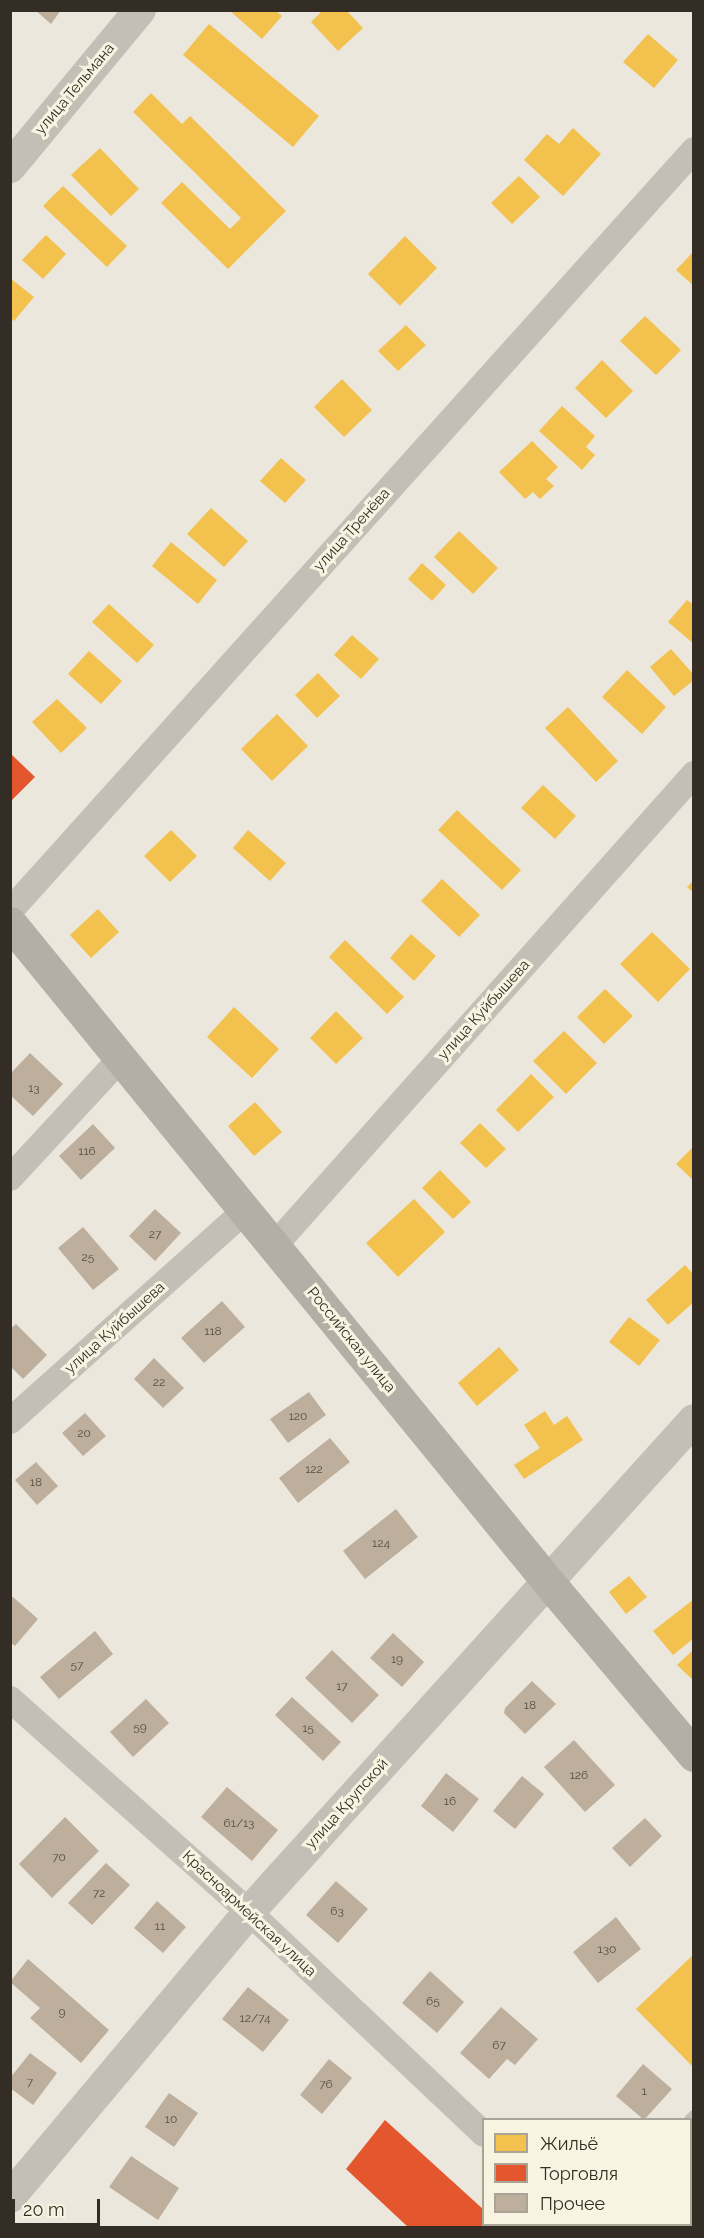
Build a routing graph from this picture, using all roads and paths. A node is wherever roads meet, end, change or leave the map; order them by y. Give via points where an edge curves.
1 (140, 10) edge
2 (693, 150) edge
3 (10, 167) edge
4 (693, 774) edge
5 (10, 911) edge
6 (10, 923) edge
7 (121, 1058) junction
8 (10, 1178) edge
9 (246, 1211) junction
10 (274, 1246) junction
11 (693, 1420) edge
12 (10, 1421) edge
13 (549, 1583) junction
14 (10, 1699) edge
15 (693, 1755) edge
16 (249, 1912) junction
17 (482, 2133) edge
18 (10, 2197) edge

1 - 3 street, улица Тельмана
2 - 5 street, улица Тренёва
4 - 10 street, улица Куйбышева
6 - 7 main road, Российская улица
7 - 8 street
7 - 9 main road, Российская улица
9 - 10 main road, Российская улица
9 - 12 street, улица Куйбышева
10 - 13 main road, Российская улица
11 - 13 street, улица Крупской
13 - 15 main road, Российская улица
13 - 16 street, улица Крупской
14 - 16 street, Красноармейская улица
16 - 17 street, Красноармейская улица
16 - 18 street, улица Крупской

